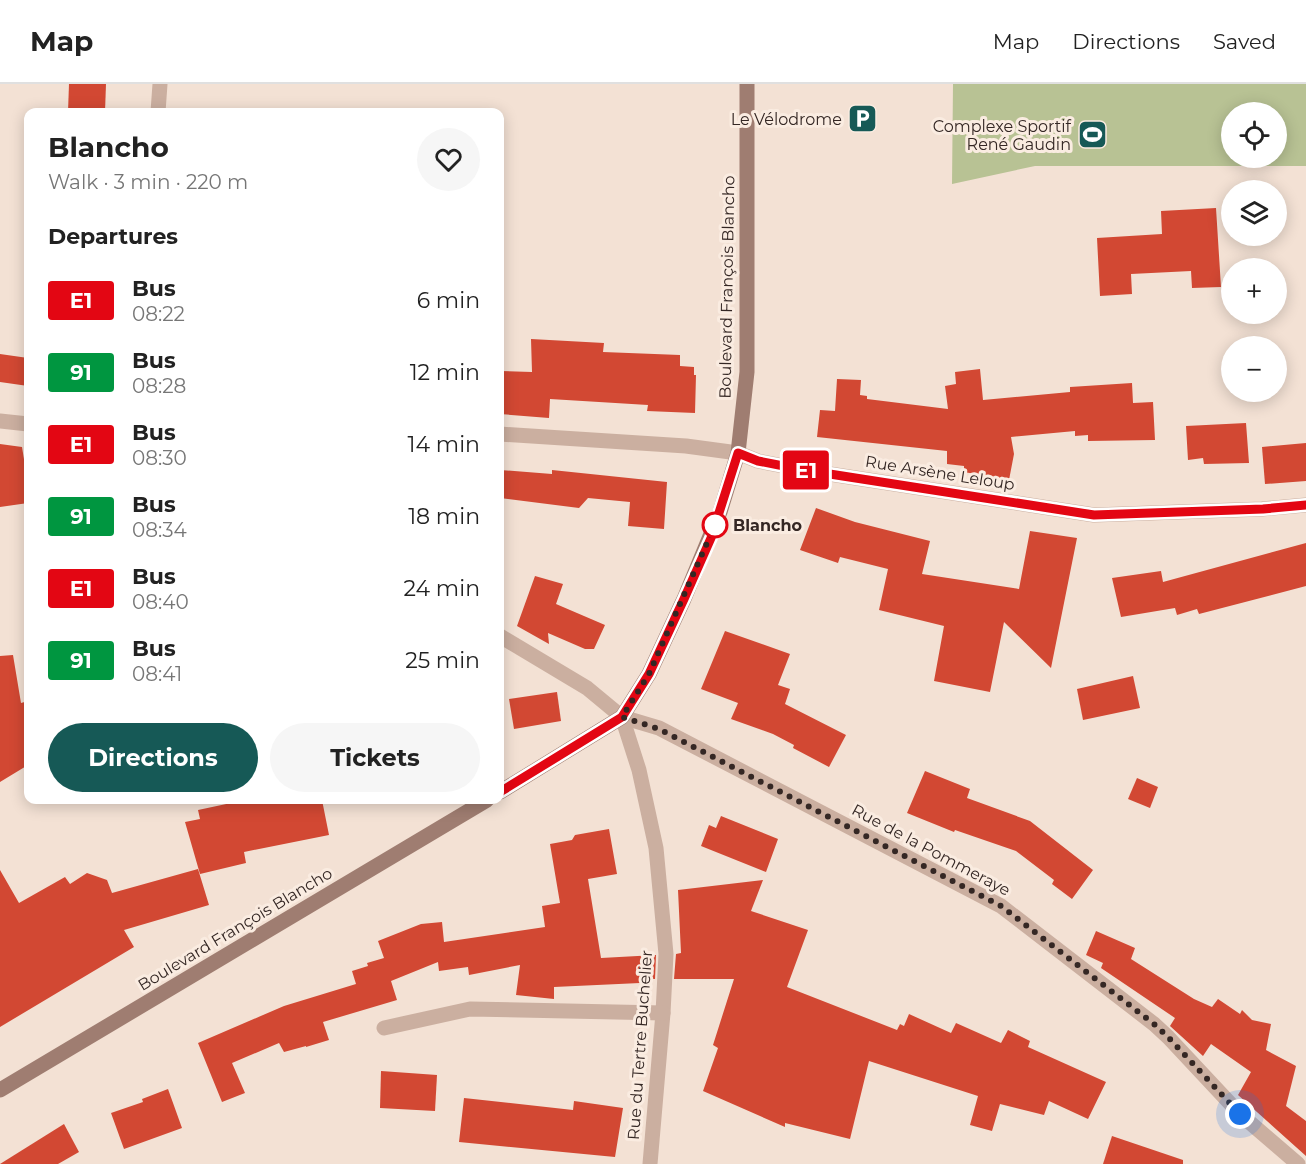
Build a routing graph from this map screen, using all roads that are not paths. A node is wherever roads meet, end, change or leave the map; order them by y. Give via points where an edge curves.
1 (160, 84) edge
2 (747, 84) edge
3 (158, 108) edge
4 (0, 421) edge
5 (24, 424) edge
6 (504, 434) edge
7 (738, 453) junction
8 (1306, 505) edge
9 (504, 638) edge
10 (622, 717) junction
11 (504, 790) edge
12 (481, 804) edge
13 (663, 1013) junction
14 (384, 1028) dead end
15 (0, 1090) edge
16 (650, 1164) edge
17 (1298, 1164) edge

1 - 3 street
2 - 7 street, Boulevard François Blancho via 747,372
4 - 5 street
6 - 7 street, Rue Arsène Leloup
7 - 8 street, Rue Arsène Leloup via 804,470 1094,515
7 - 10 street, Boulevard François Blancho via 717,521 684,599 649,674
9 - 10 street, Rue de la Pommeraye via 587,688
10 - 11 street, Boulevard François Blancho
10 - 13 street, Rue du Tertre Buchelier via 639,770 656,848 666,954
10 - 17 street, Rue de la Pommeraye via 659,729 1001,906 1154,1024 1240,1114
12 - 15 street, Boulevard François Blancho
13 - 14 street via 470,1009
13 - 16 street, Rue du Tertre Buchelier

